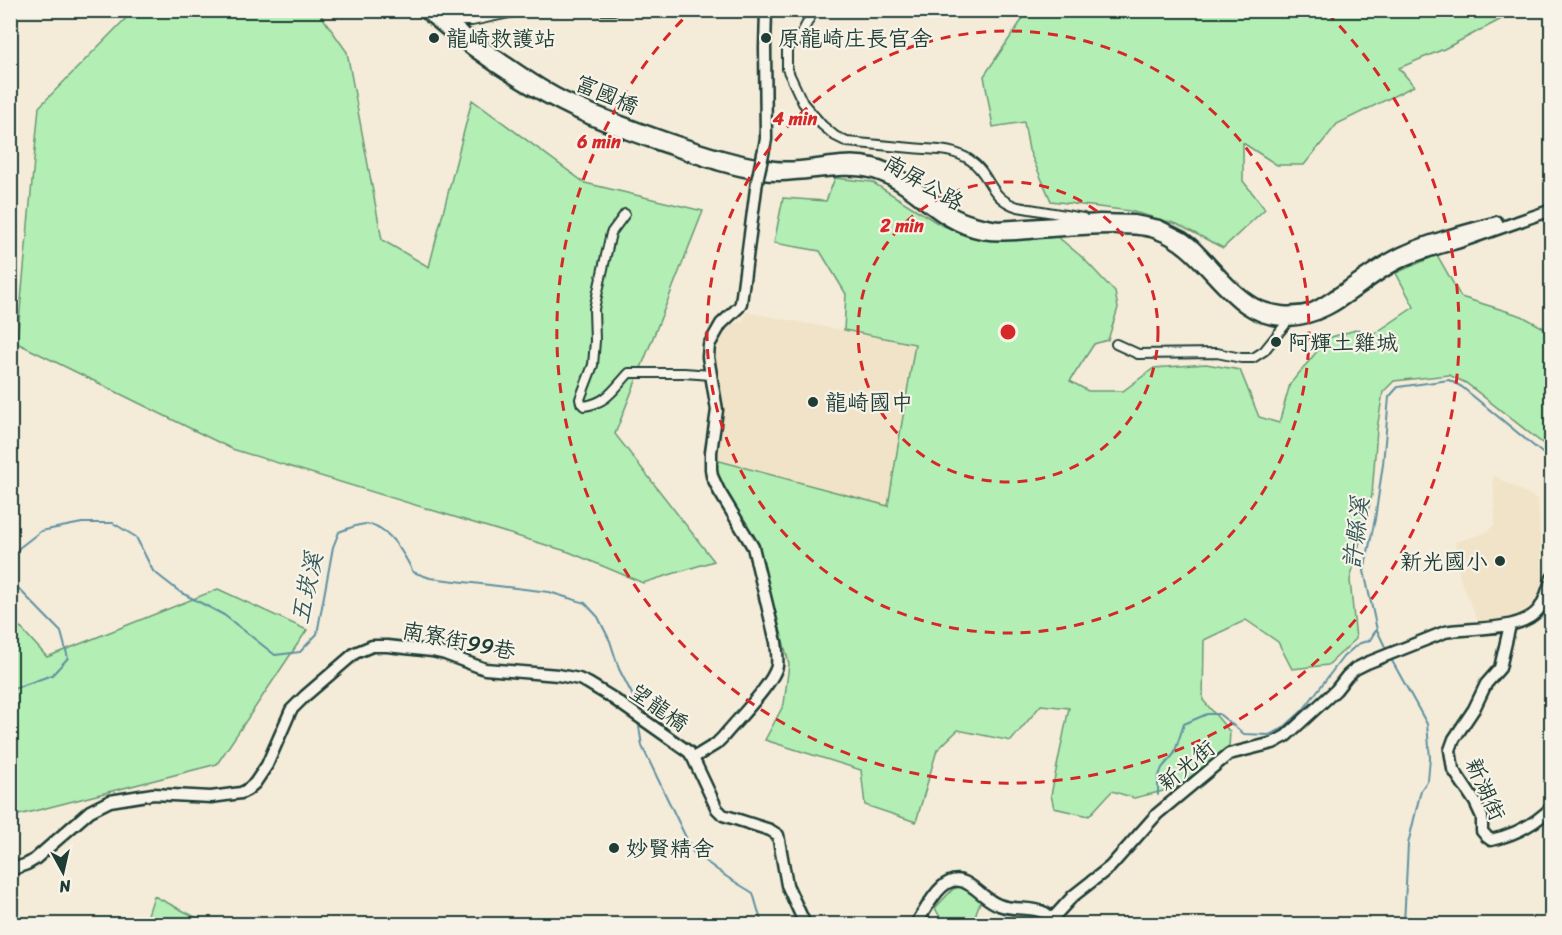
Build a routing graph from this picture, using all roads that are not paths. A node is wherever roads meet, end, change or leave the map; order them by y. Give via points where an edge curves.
1 (422, 10) edge
2 (434, 10) edge
3 (555, 10) edge
4 (588, 10) edge
5 (614, 10) edge
6 (766, 10) edge
7 (814, 10) edge
8 (443, 23) junction
9 (744, 166) junction
10 (1551, 205) edge
11 (1551, 210) edge
12 (625, 214) dead end
13 (1100, 220) junction
14 (1121, 228) junction
15 (1287, 316) junction
16 (1116, 344) dead end
17 (711, 375) junction
18 (1551, 578) edge
19 (1510, 625) junction
20 (611, 697) joint
21 (693, 758) junction
22 (1551, 807) edge
23 (10, 870) edge
24 (1049, 922) edge
25 (805, 924) edge
26 (916, 924) edge

1 - 8 street
2 - 8 street
3 - 8 street
4 - 5 street
6 - 17 street, bridge via 766,140 741,303 721,324 709,345
7 - 13 street via 797,42 787,47 787,69 802,104 835,136 847,142 950,151 974,162 999,197 1009,204
8 - 9 street, 富國橋 via 565,99
9 - 13 street, 南屏公路 via 805,167 855,162 876,165 897,174 951,213 998,227
9 - 14 street, 南屏公路 via 776,175 874,172 951,222 978,232
10 - 15 street via 1411,249 1376,267 1319,306
11 - 15 street via 1407,259 1381,272 1324,312 1299,319
12 - 17 street via 611,233 594,309 593,365 581,403 597,404 607,398 629,373
13 - 14 street
13 - 15 street, 南屏公路 via 1145,222 1170,230 1191,244 1247,299
14 - 15 street, 南屏公路 via 1159,233 1184,249 1245,308 1262,316
15 - 16 street via 1285,325 1264,351 1253,358 1217,353 1138,354
17 - 21 street via 717,411 712,476 753,547 778,655 770,681 716,744
18 - 19 street via 1539,609
19 - 22 street, 新湖街 via 1500,668 1486,684 1454,739 1451,758 1482,816 1482,831 1491,840 1533,823
19 - 24 street, 新光街 via 1445,632 1355,669 1286,736 1229,754 1157,814 1110,867 1073,896
20 - 21 street, 望龍橋
20 - 23 street, 南寮街99巷 via 569,677 485,669 432,651 372,646 355,653 291,710 267,765 247,790 211,797 153,794 110,801 90,811 34,860
21 - 25 street via 723,815 778,835 787,885
24 - 26 street via 1044,913 997,905 970,884 956,880 934,894

